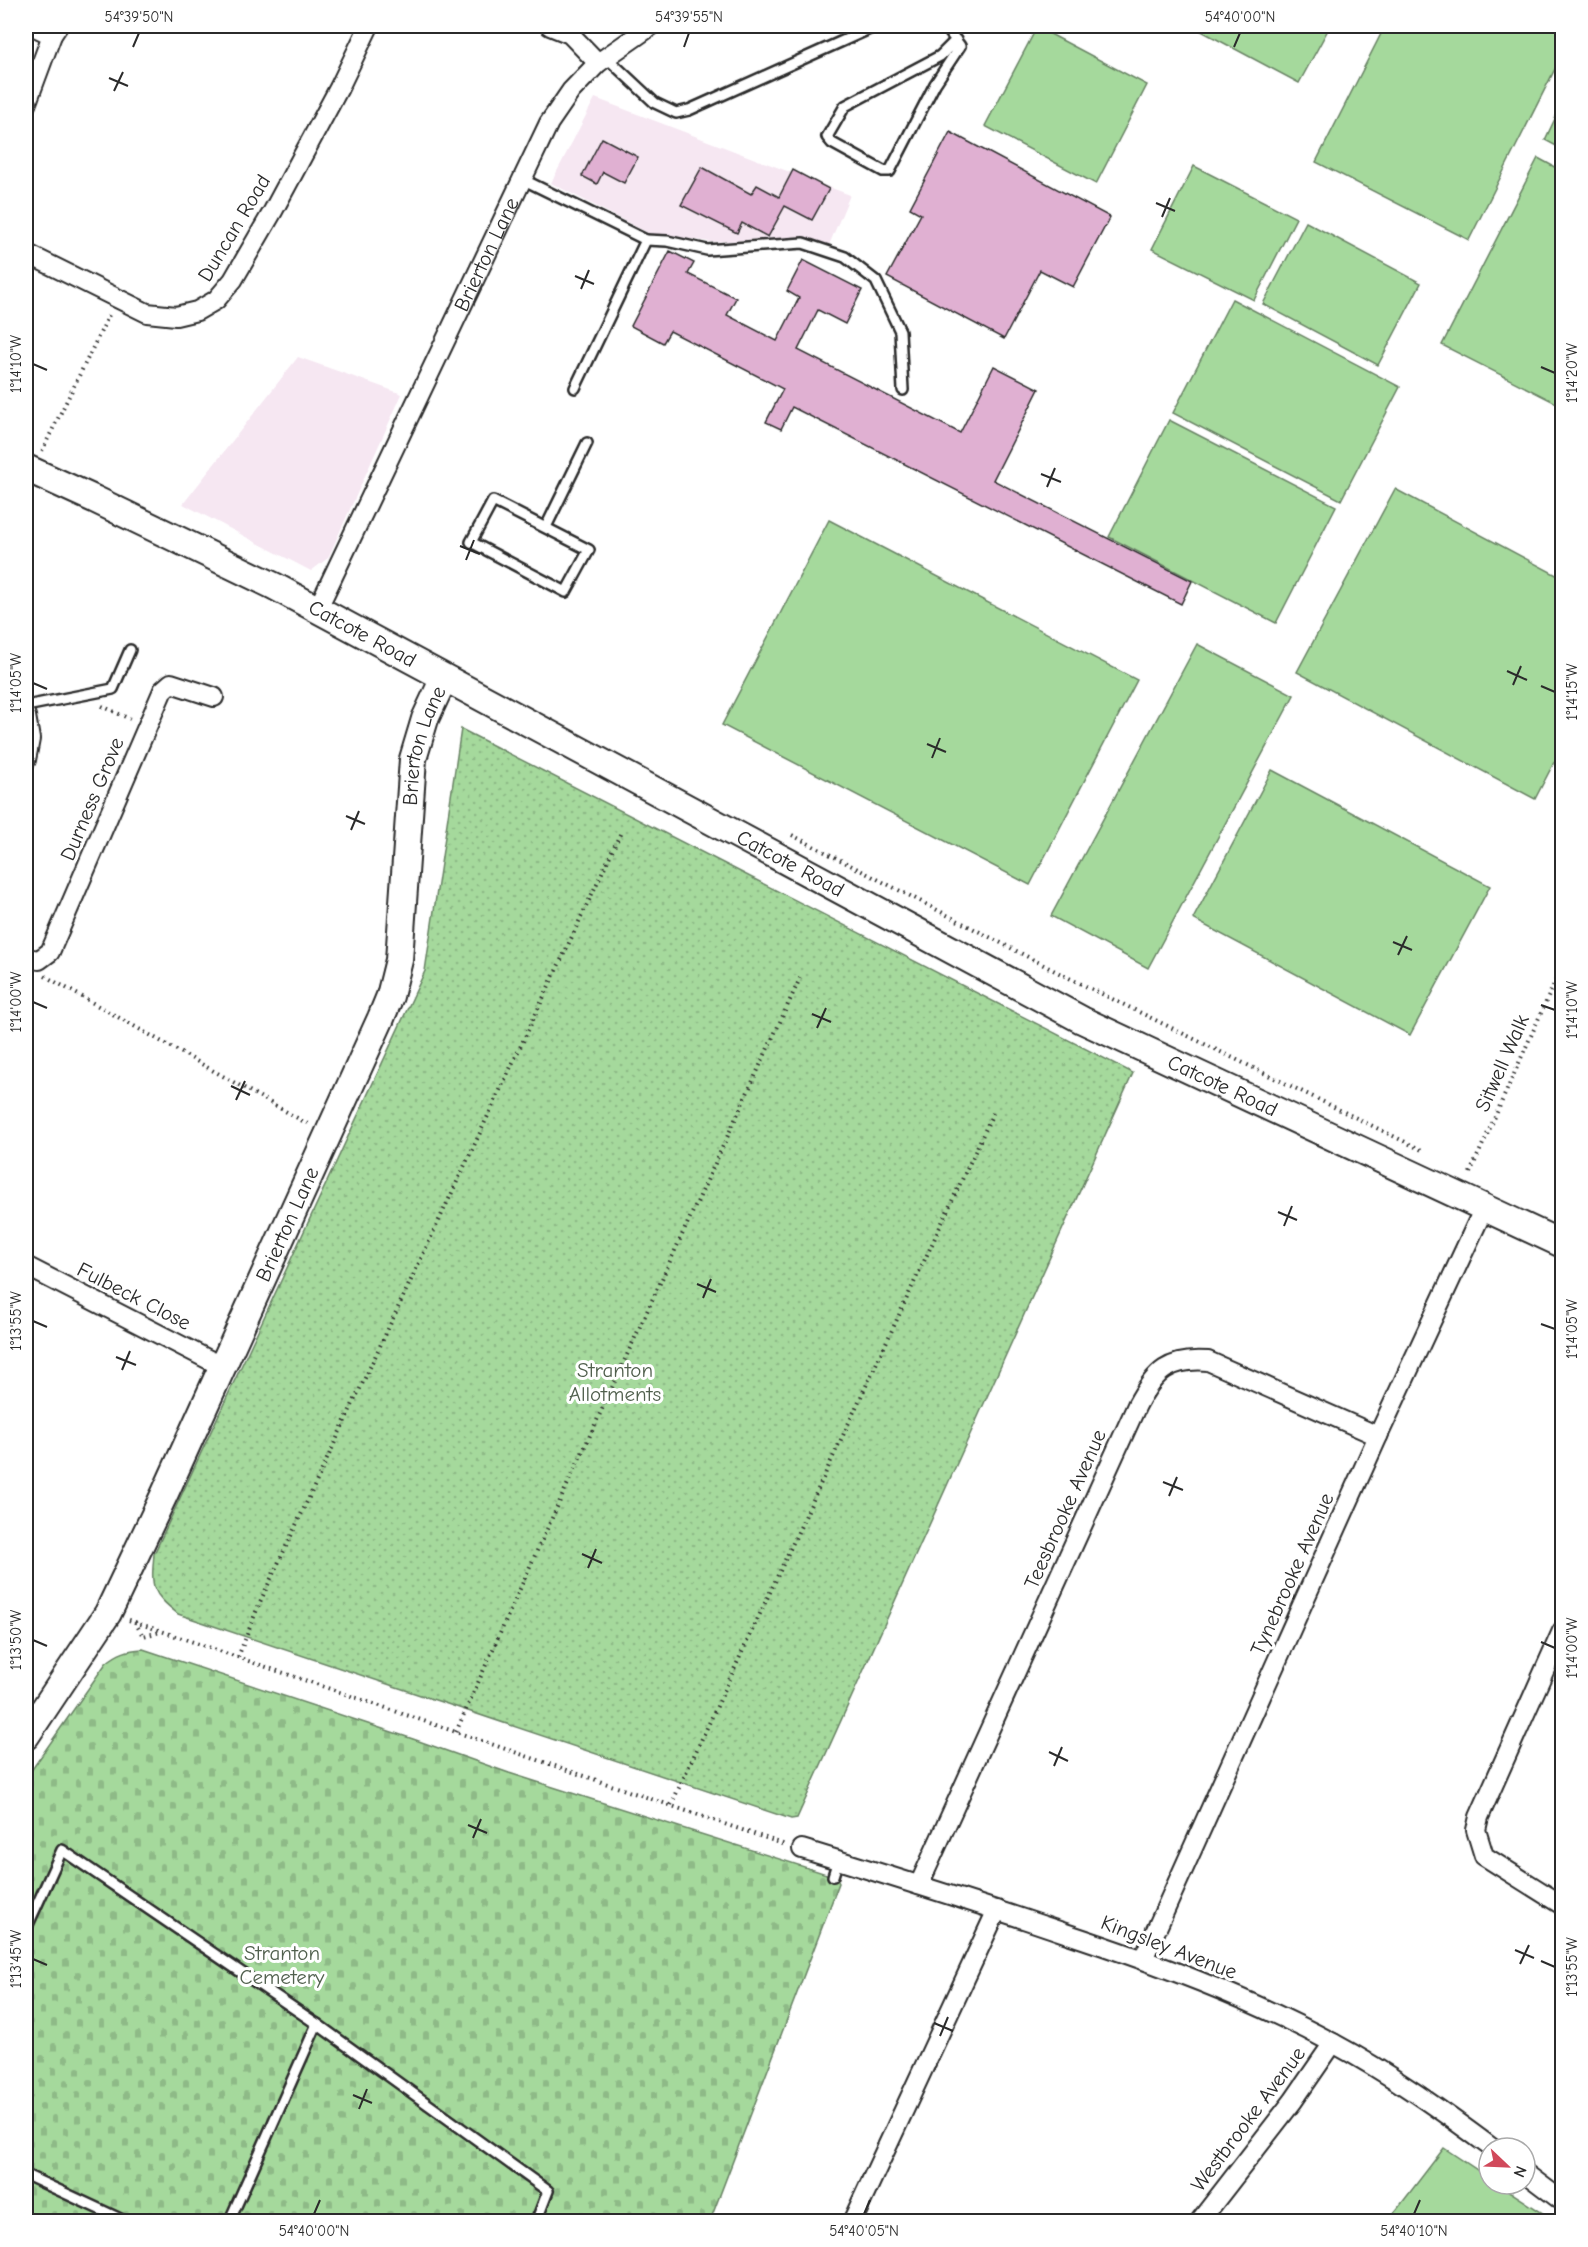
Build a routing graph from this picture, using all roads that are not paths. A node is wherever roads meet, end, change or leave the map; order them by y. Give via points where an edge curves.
1 (33, 26) edge
2 (369, 26) edge
3 (550, 26) edge
4 (651, 26) edge
5 (876, 26) edge
6 (945, 26) edge
7 (55, 30) edge
8 (956, 40) junction
9 (602, 60) junction
10 (26, 105) edge
11 (522, 178) junction
12 (646, 240) junction
13 (26, 254) edge
14 (575, 388) dead end
15 (903, 390) dead end
16 (587, 443) dead end
17 (29, 460) edge
18 (546, 526) junction
19 (317, 610) junction
20 (130, 650) dead end
21 (444, 678) junction
22 (214, 697) dead end
23 (26, 706) edge
24 (26, 716) edge
25 (26, 760) edge
26 (28, 959) edge
27 (1484, 1208) junction
28 (1563, 1244) edge
29 (26, 1266) edge
30 (221, 1366) junction
31 (1378, 1436) junction
32 (1563, 1631) edge
33 (28, 1726) edge
34 (795, 1848) road end
35 (919, 1885) junction
36 (1563, 1905) edge
37 (997, 1910) junction
38 (26, 1929) edge
39 (1143, 1959) junction
40 (317, 2024) junction
41 (1333, 2043) junction
42 (1477, 2137) edge
43 (26, 2175) edge
44 (1537, 2182) edge
45 (1563, 2201) edge
46 (127, 2222) edge
47 (229, 2222) edge
48 (536, 2222) edge
49 (852, 2222) edge
50 (1198, 2222) edge

1 - 7 street
2 - 13 street, Duncan Road via 273,211 233,280 216,300 197,311 176,316 147,312
3 - 9 street via 570,34
4 - 9 street, Brierton Lane
5 - 9 lane via 676,113 655,103
6 - 8 lane
7 - 10 street
8 - 8 lane via 960,46 935,84 890,171 883,171 832,143 827,136 845,106 940,56
9 - 11 street, Brierton Lane via 571,91 549,123
11 - 12 lane
11 - 19 street, Brierton Lane
12 - 14 lane
12 - 15 lane via 707,250 804,243 845,257 876,281 900,331
16 - 18 lane
17 - 19 street, Catcote Road
18 - 18 lane via 589,550 566,592 471,542 493,501
19 - 21 street, Catcote Road
20 - 23 lane via 113,689
21 - 27 street, Catcote Road via 1082,1020
21 - 30 street, Brierton Lane via 425,719 413,759 399,960 390,996
22 - 26 street, Durness Grove via 171,683 163,690 50,952 39,960
24 - 25 street via 30,739
27 - 28 street, Catcote Road
27 - 31 street, Tynebrooke Avenue
29 - 30 street, Fulbeck Close
30 - 33 street, Brierton Lane via 108,1612
31 - 35 street, Teesbrooke Avenue via 1208,1361 1189,1360 1169,1366 1155,1377 1137,1405
31 - 39 street, Tynebrooke Avenue
32 - 36 street via 1476,1830 1484,1856
34 - 35 street, Kingsley Avenue via 835,1868
35 - 37 street, Kingsley Avenue
37 - 39 street, Kingsley Avenue
37 - 49 street
38 - 40 lane via 62,1850
39 - 41 street, Kingsley Avenue via 1244,2000
40 - 47 lane
40 - 48 lane via 548,2192
41 - 42 street, Kingsley Avenue via 1416,2093
41 - 50 street, Westbrooke Avenue via 1293,2102
43 - 46 lane
44 - 45 street

